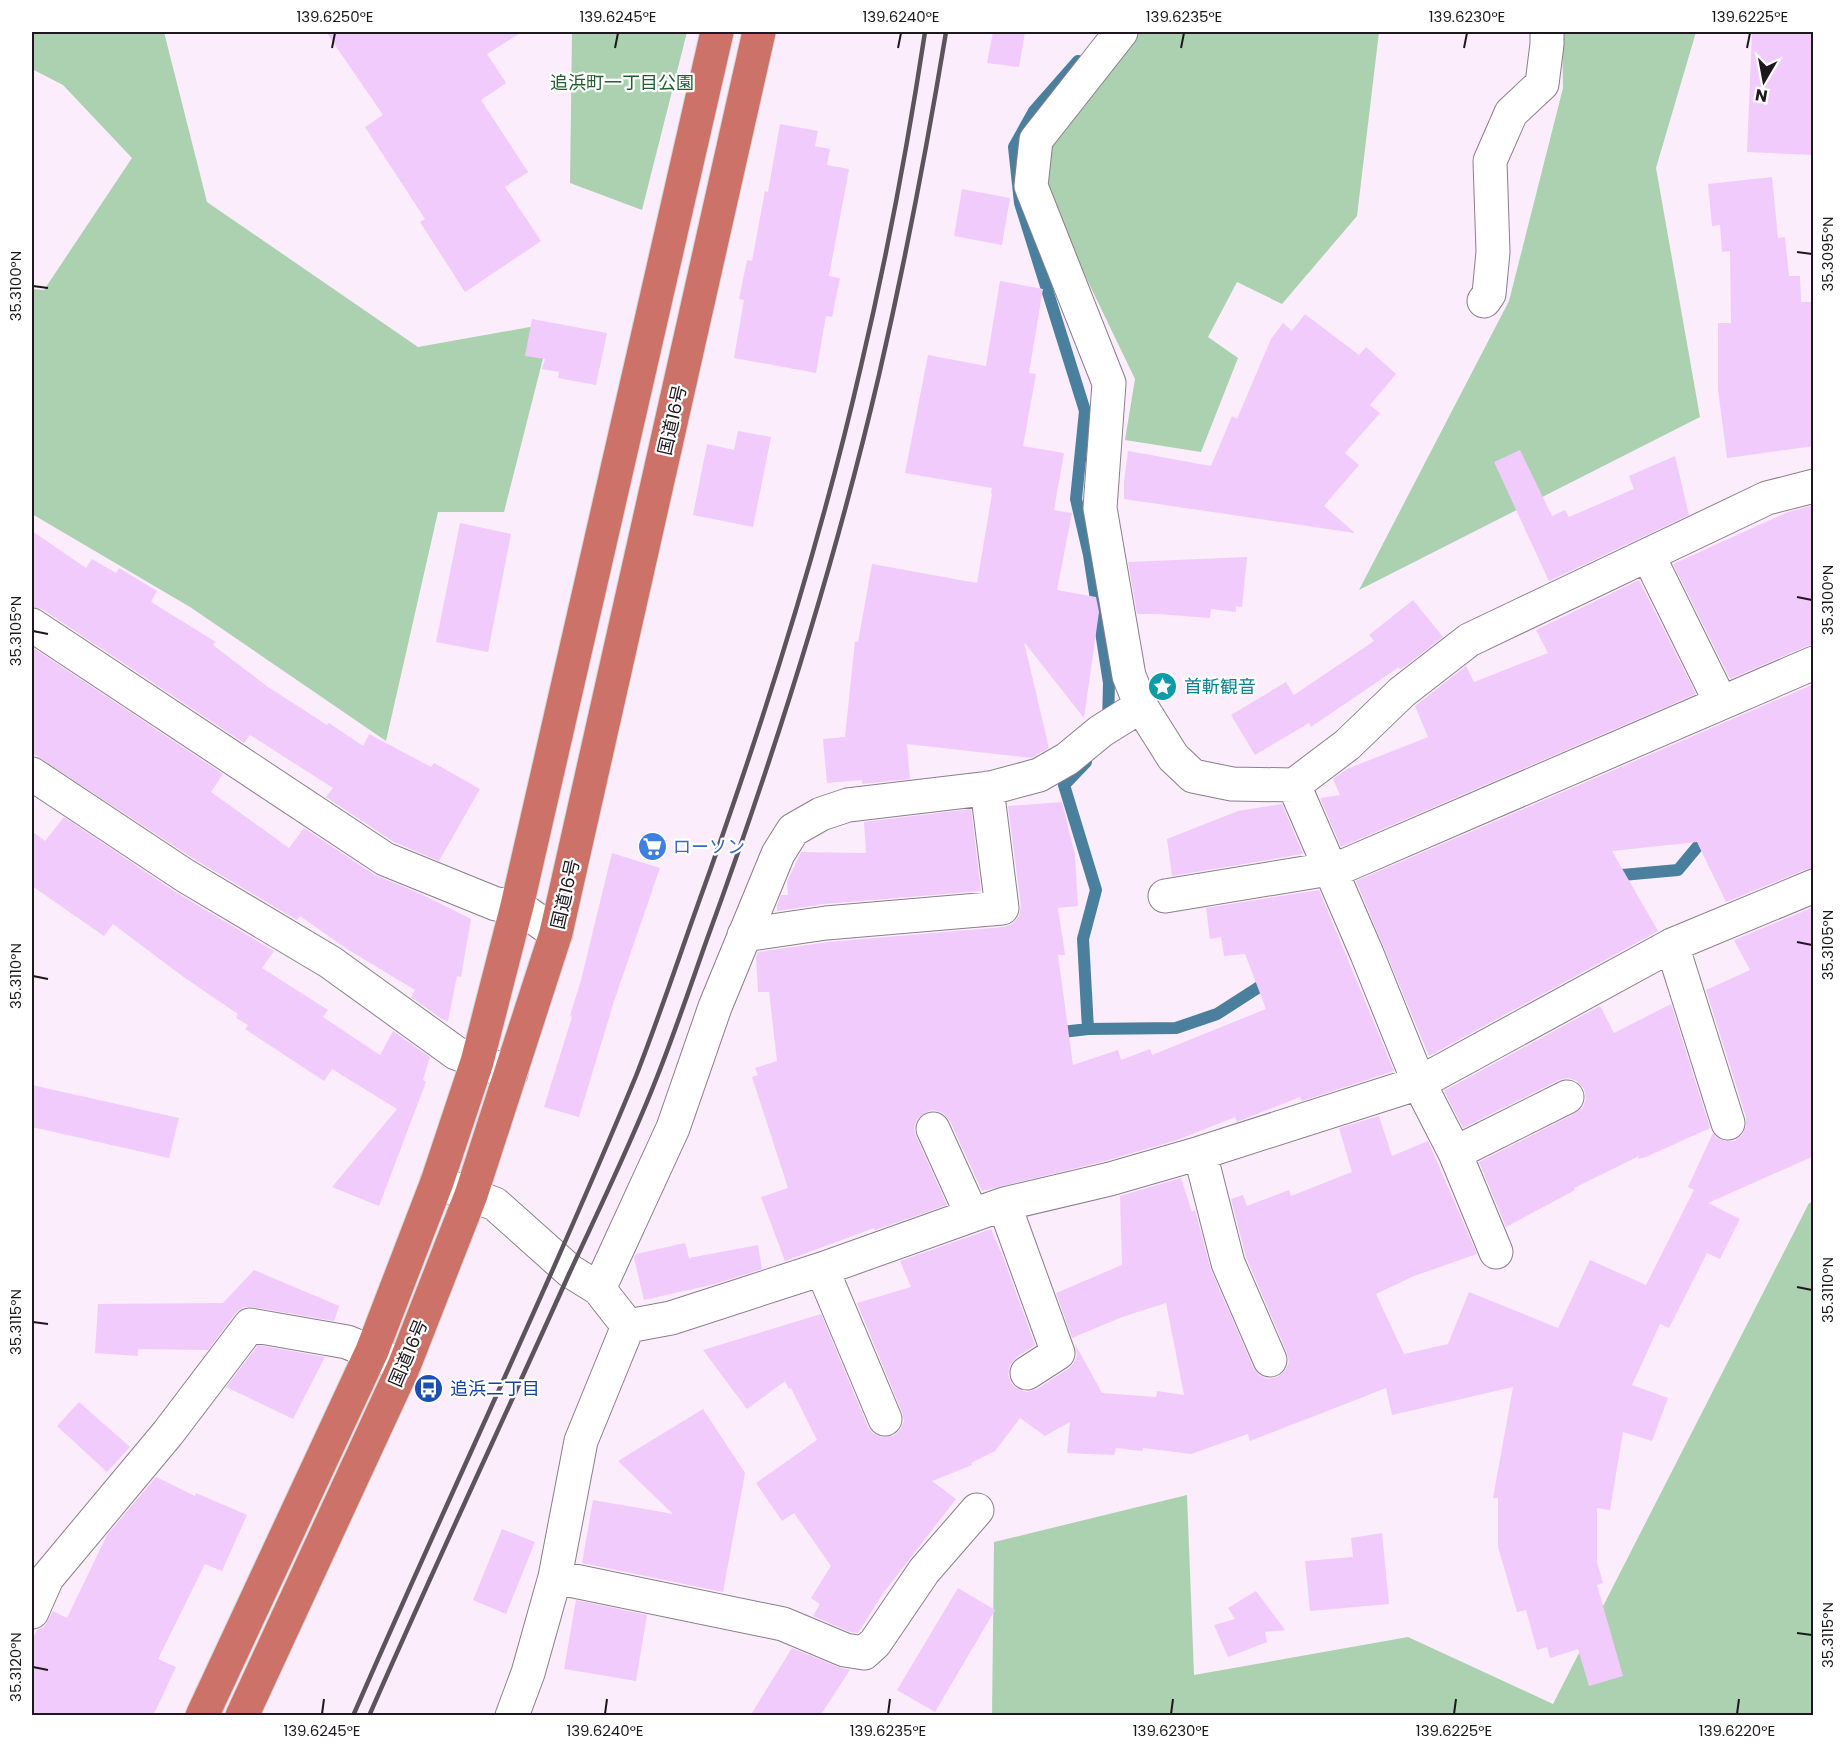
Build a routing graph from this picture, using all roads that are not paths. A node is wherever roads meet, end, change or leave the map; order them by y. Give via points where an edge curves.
1 (717, 32) edge
2 (759, 32) edge
3 (1121, 32) edge
4 (1547, 32) edge
5 (1484, 301) dead end
6 (1814, 486) edge
7 (1648, 555) junction
8 (32, 625) edge
9 (1814, 663) edge
10 (1720, 701) junction
11 (1141, 706) junction
12 (32, 774) edge
13 (1294, 785) junction
14 (987, 788) junction
15 (1329, 871) junction
16 (1814, 886) edge
17 (1165, 896) dead end
18 (517, 906) junction
19 (556, 933) junction
20 (744, 935) junction
21 (1672, 945) junction
22 (477, 1062) junction
23 (512, 1073) junction
24 (1419, 1083) junction
25 (1567, 1097) dead end
26 (1728, 1123) dead end
27 (933, 1129) dead end
28 (1200, 1153) junction
29 (1455, 1153) junction
30 (437, 1182) junction
31 (471, 1195) junction
32 (1004, 1204) junction
33 (972, 1215) junction
34 (1496, 1252) dead end
35 (822, 1269) junction
36 (599, 1289) junction
37 (628, 1326) junction
38 (372, 1351) junction
39 (1270, 1360) dead end
40 (404, 1366) junction
41 (1027, 1373) dead end
42 (885, 1419) dead end
43 (977, 1510) dead end
44 (555, 1577) junction
45 (32, 1612) edge
46 (202, 1716) edge
47 (242, 1716) edge
48 (512, 1716) edge

1 - 18 highway, 国道16号
2 - 19 highway, 国道16号
3 - 11 street via 1036,140 1031,186 1109,383 1100,508 1130,676
4 - 5 street via 1542,84 1511,113 1490,161 1494,252 1489,294
6 - 7 street via 1767,498
7 - 10 street
7 - 13 street via 1468,640 1402,692 1347,746
8 - 18 street via 385,859 496,904
9 - 10 street
10 - 15 street
11 - 13 street via 1173,757 1193,776 1232,784
11 - 14 street via 1040,776
12 - 22 street via 184,875 330,962 456,1053
13 - 15 street
14 - 20 street via 848,805 793,830 778,854
14 - 20 street via 1002,908 826,923
15 - 17 street
15 - 24 street
16 - 21 street
18 - 19 street
18 - 22 highway, 国道16号
19 - 23 highway, 国道16号
20 - 36 street via 714,1007 673,1128
21 - 24 street
21 - 26 street
22 - 23 street
22 - 30 highway, 国道16号
23 - 31 highway, 国道16号
24 - 28 street
24 - 29 street
25 - 29 street
27 - 33 street
28 - 32 street
28 - 39 street via 1228,1263
29 - 34 street
30 - 31 street
30 - 38 highway, 国道16号
31 - 36 street via 495,1204 570,1271
31 - 40 highway, 国道16号
32 - 33 street
32 - 41 street via 1058,1353
33 - 35 street
35 - 37 street via 671,1318
35 - 42 street
36 - 37 street
37 - 44 street via 581,1441
38 - 40 street
38 - 45 street via 348,1342 250,1325 168,1433 47,1578
38 - 46 highway, 国道16号
40 - 47 highway, 国道16号
43 - 44 street via 924,1571 864,1653 844,1650 783,1624
44 - 48 street

